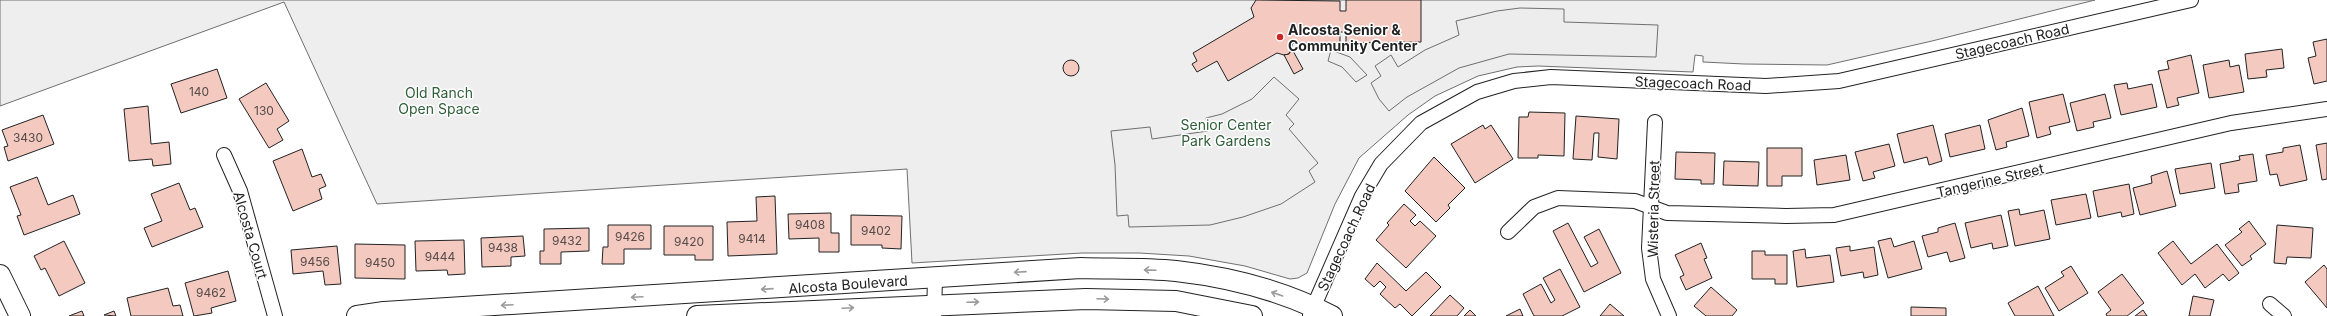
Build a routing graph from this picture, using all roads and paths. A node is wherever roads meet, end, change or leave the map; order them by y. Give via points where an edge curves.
1 (2191, 0) edge
2 (2327, 109) edge
3 (1655, 122) dead end
4 (224, 155) dead end
5 (1652, 206) junction
6 (1508, 232) dead end
7 (0, 275) edge
8 (935, 278) junction
9 (2270, 304) dead end
10 (934, 310) edge
11 (1311, 311) edge
12 (20, 316) edge
13 (275, 316) edge
14 (357, 316) edge
15 (697, 316) edge
16 (1252, 316) edge
17 (1332, 316) edge
18 (1669, 316) edge
19 (2284, 316) edge

1 - 11 street, Stagecoach Road via 1839,81 1766,86 1551,77 1514,81 1476,92 1422,123 1381,164 1362,196
2 - 5 street, Tangerine Street via 2231,124 1834,214 1786,216 1667,213
3 - 5 street, Wisteria Street
4 - 13 street, Alcosta Court via 240,191
5 - 6 street, Tangerine Street via 1635,201 1558,198 1534,207
5 - 18 street, Wisteria Street via 1649,248 1653,279
7 - 12 main road
8 - 10 street
11 -> 8 main road, Alcosta Boulevard via 1246,283 1176,271 1081,268
8 -> 14 main road, Alcosta Boulevard via 384,312
9 - 19 street
15 -> 10 main road, Alcosta Boulevard
10 -> 16 main road, Alcosta Boulevard via 1086,299 1176,301
11 - 17 main road, Alcosta Boulevard

